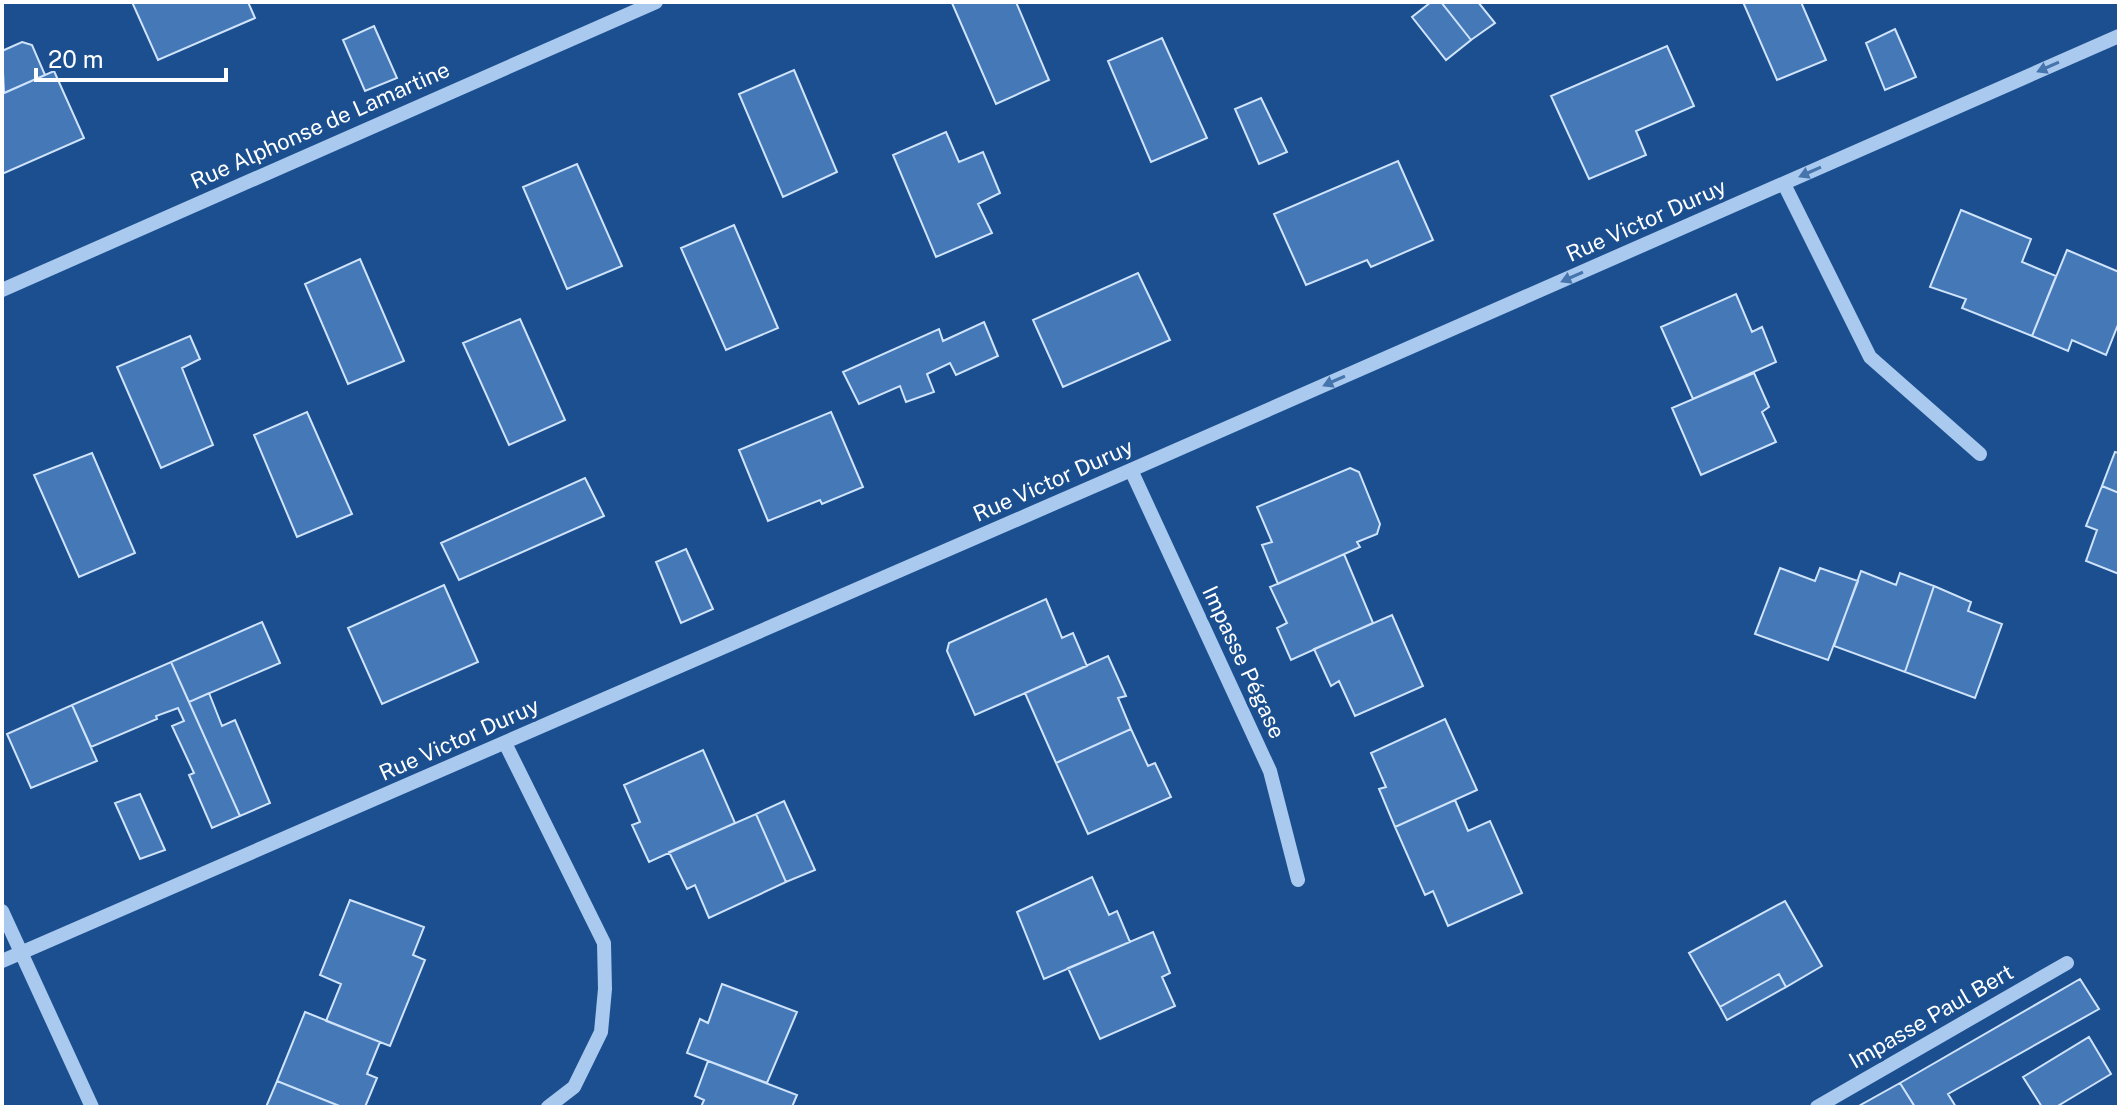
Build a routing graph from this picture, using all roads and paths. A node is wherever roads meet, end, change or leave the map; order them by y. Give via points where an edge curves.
1 (656, 2) edge
2 (2119, 36) edge
3 (1784, 184) junction
4 (2, 290) edge
5 (1980, 454) dead end
6 (1131, 470) junction
7 (505, 743) junction
8 (1298, 880) dead end
9 (2, 911) edge
10 (20, 953) junction
11 (2, 961) edge
12 (2067, 963) dead end
13 (92, 1107) edge
14 (548, 1107) edge
15 (1817, 1107) edge

1 - 4 street, Rue Alphonse de Lamartine
2 -> 3 street, Rue Victor Duruy
3 - 5 street via 1870,357
3 -> 6 street, Rue Victor Duruy
6 - 7 street, Rue Victor Duruy
6 - 8 street, Impasse Pégase via 1270,771
7 - 10 street, Rue Victor Duruy
7 - 14 street via 604,943 601,1032 574,1087
9 - 10 street
10 - 11 street, Rue Victor Duruy
10 - 13 street
12 - 15 street, Impasse Paul Bert

